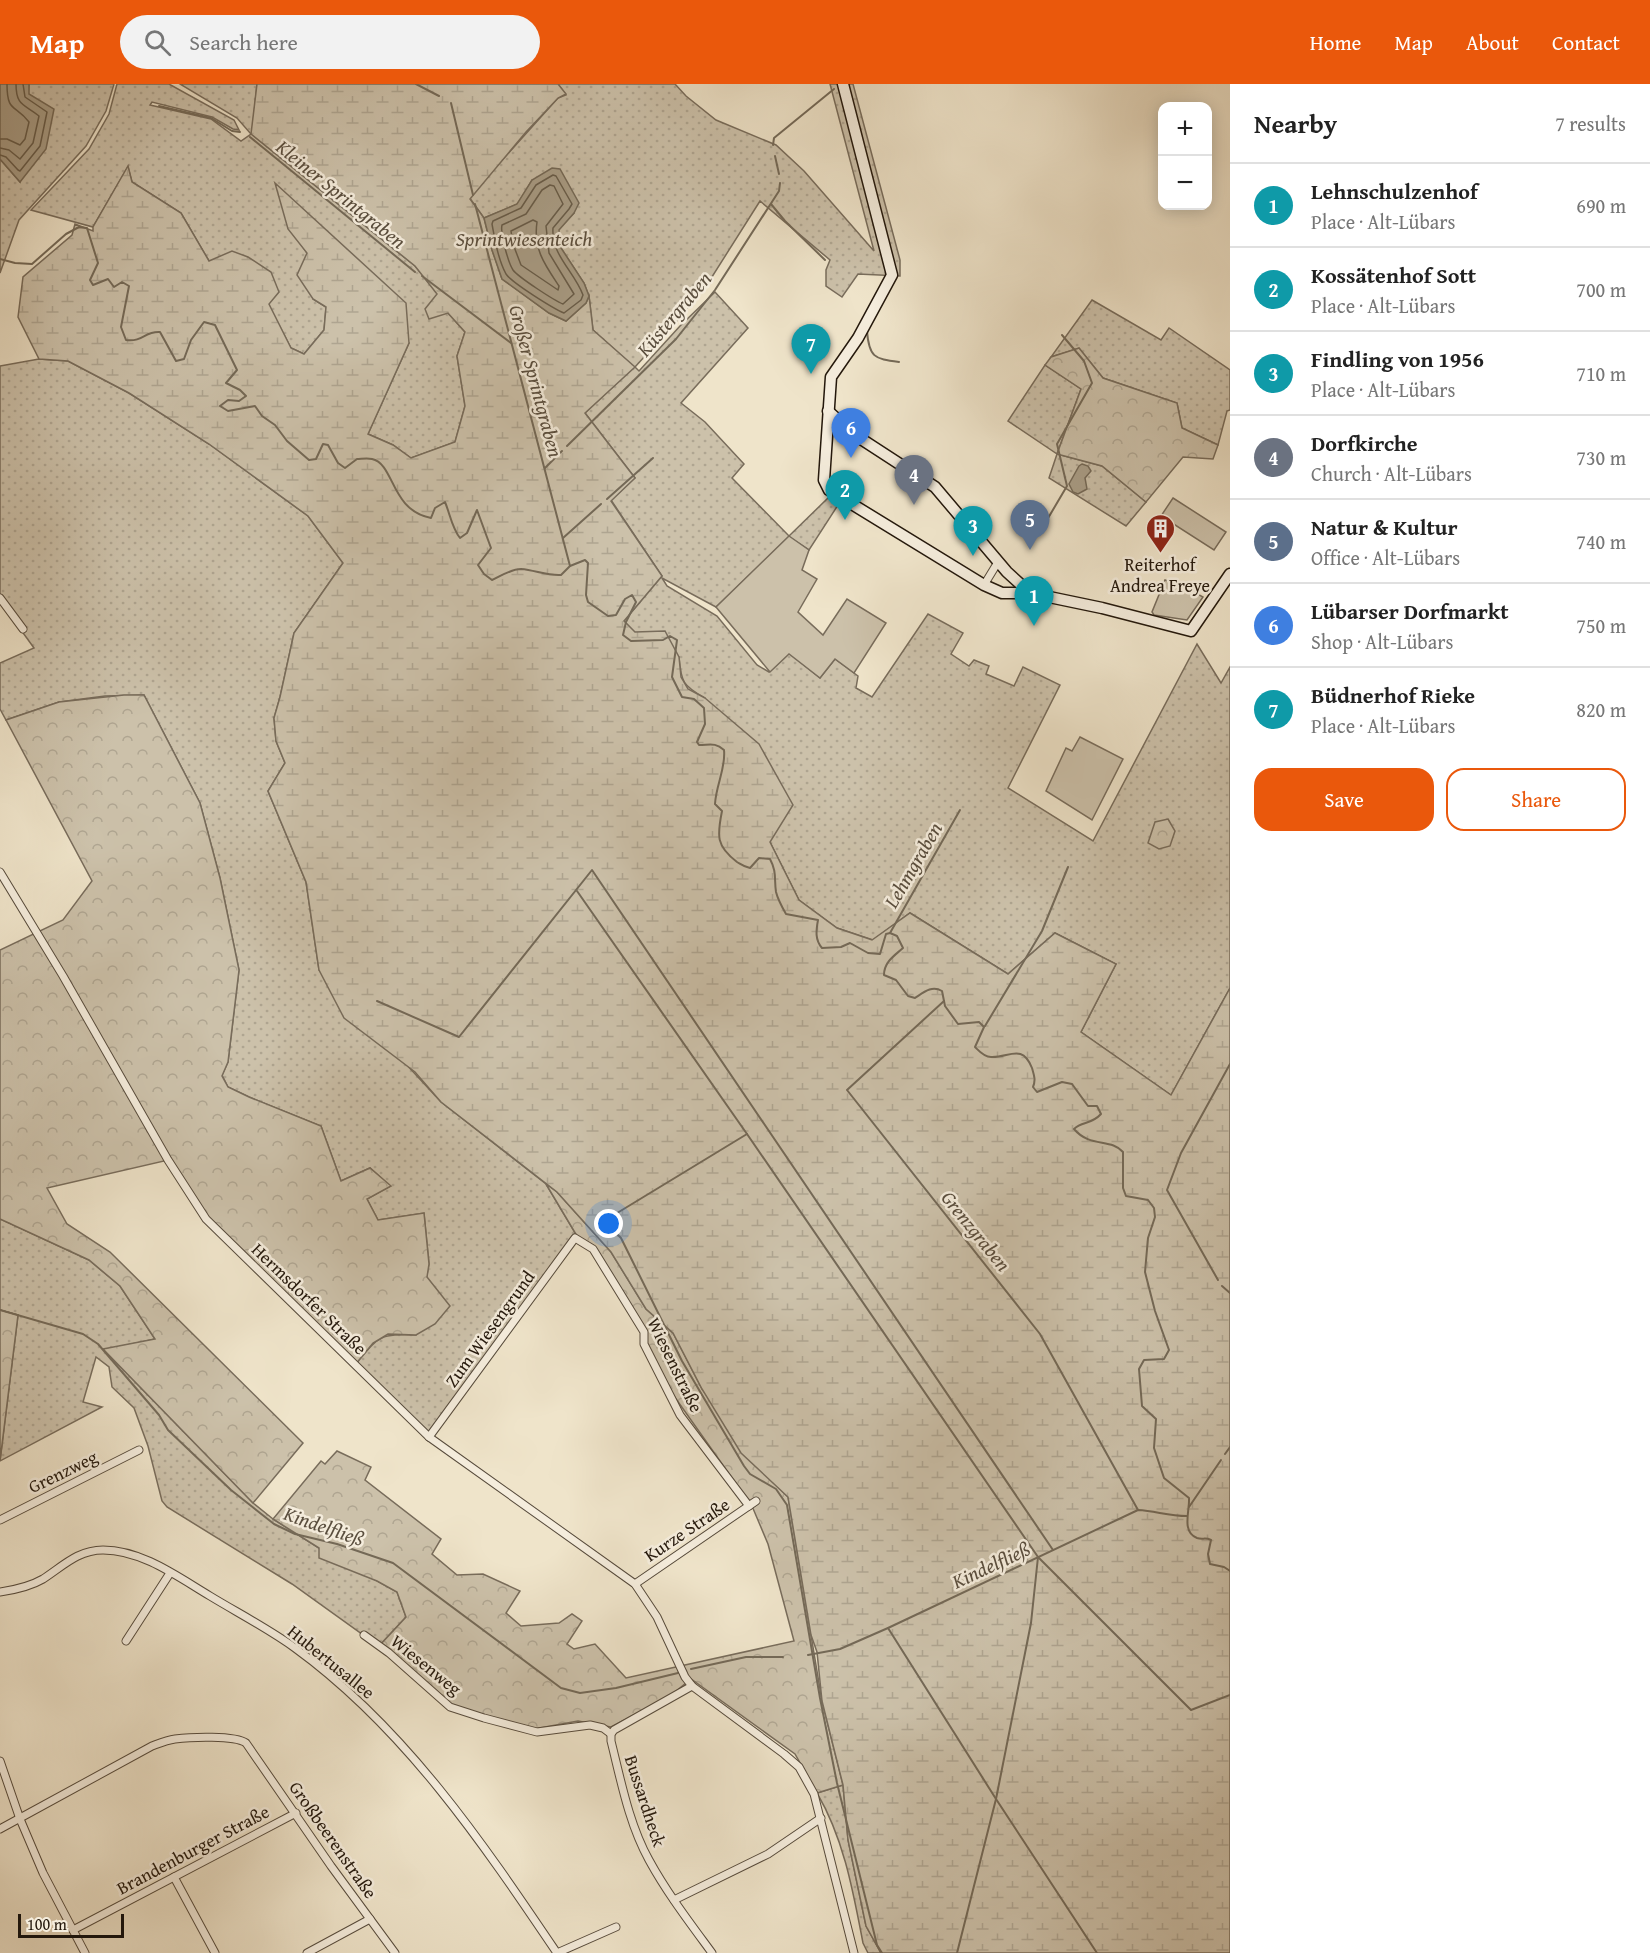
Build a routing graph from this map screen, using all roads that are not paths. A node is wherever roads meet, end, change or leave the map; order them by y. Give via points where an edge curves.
1 (843, 84) edge
2 (828, 411) junction
3 (998, 562) junction
4 (1230, 574) edge
5 (984, 585) junction
6 (1030, 593) junction
7 (0, 598) edge
8 (23, 629) dead end
9 (0, 872) edge
10 (575, 1238) joint
11 (429, 1437) junction
12 (139, 1450) dead end
13 (756, 1501) dead end
14 (749, 1506) junction
15 (0, 1520) edge
16 (170, 1573) junction
17 (635, 1584) junction
18 (0, 1592) edge
19 (363, 1635) dead end
20 (126, 1641) dead end
21 (692, 1686) junction
22 (611, 1734) junction
23 (0, 1761) edge
24 (296, 1813) junction
25 (821, 1818) junction
26 (20, 1820) junction
27 (0, 1829) edge
28 (174, 1877) junction
29 (674, 1899) junction
30 (370, 1919) junction
31 (616, 1927) dead end
32 (73, 1930) junction
33 (86, 1953) edge
34 (215, 1953) edge
35 (307, 1953) edge
36 (395, 1953) edge
37 (556, 1953) edge
38 (712, 1953) edge
39 (854, 1953) edge

1 - 2 street via 892,275 858,338 831,377
2 - 3 street via 855,435 934,487
2 - 5 street via 824,480 829,490
3 - 5 street
3 - 6 street
4 - 6 street via 1191,631
5 - 6 street via 1002,593
7 - 8 street
9 - 11 street, Hermsdorfer Straße via 206,1219
10 - 11 street, Zum Wiesengrund
10 - 14 street, Wiesenstraße via 593,1249 644,1332 644,1344 680,1415
11 - 17 street, Hermsdorfer Straße
12 - 15 street, Grenzweg
13 - 14 street, Kurze Straße
14 - 17 street, Kurze Straße
16 - 18 street, Hubertusallee via 130,1554 90,1551 72,1558 42,1580
16 - 20 street
16 - 37 street, Hubertusallee via 294,1647 387,1727 497,1864
17 - 21 street, Hermsdorfer Straße via 657,1617
19 - 22 street, Wiesenweg via 450,1707 537,1732 590,1725
21 - 22 street
21 - 25 street, Hermsdorfer Straße via 793,1760 814,1794
22 - 29 street, Bussardheck via 638,1837
23 - 26 street
24 - 26 street, Großbeerenstraße via 246,1743 234,1738 175,1738 152,1746
24 - 28 street, Brandenburger Straße
24 - 30 street, Großbeerenstraße
25 - 29 street via 768,1854
25 - 39 street, Hermsdorfer Straße
26 - 27 street
26 - 32 street
28 - 32 street, Brandenburger Straße
28 - 34 street
29 - 38 street, Bussardheck
30 - 35 street
30 - 36 street, Großbeerenstraße
31 - 37 street
32 - 33 street

